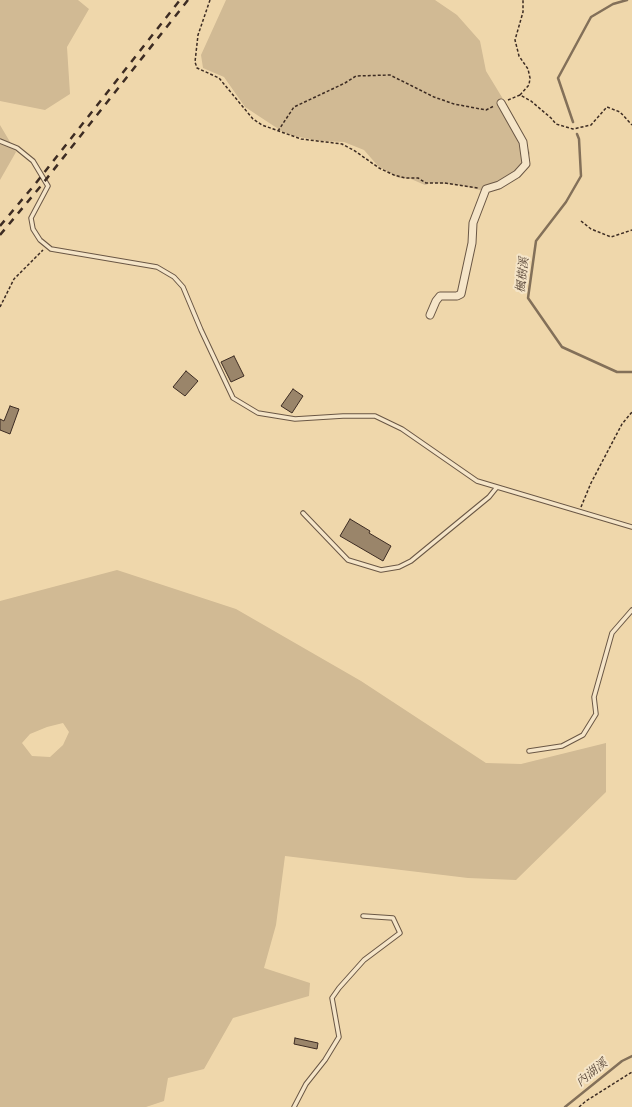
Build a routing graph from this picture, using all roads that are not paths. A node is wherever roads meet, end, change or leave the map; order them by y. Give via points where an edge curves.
1 (501, 103) road end
2 (0, 141) edge
3 (430, 315) dead end
4 (497, 487) junction
5 (303, 513) dead end
6 (632, 527) edge
7 (632, 610) edge
8 (529, 751) dead end
9 (363, 916) dead end
10 (294, 1107) edge

1 - 3 street via 524,142 526,164 517,174 499,185 486,189 473,223 472,243 461,294 440,296
2 - 4 lane via 17,148 32,161 48,186 31,218 33,229 47,246 74,254 158,267 174,277 183,288 233,398 258,413 295,419 375,416 402,429 477,481
4 - 5 lane via 489,498 410,561 399,567 381,570 348,560
4 - 6 lane
7 - 8 lane via 612,632 594,697 596,714 583,735 562,746
9 - 10 lane via 393,918 400,932 364,960 332,998 339,1037 306,1084

